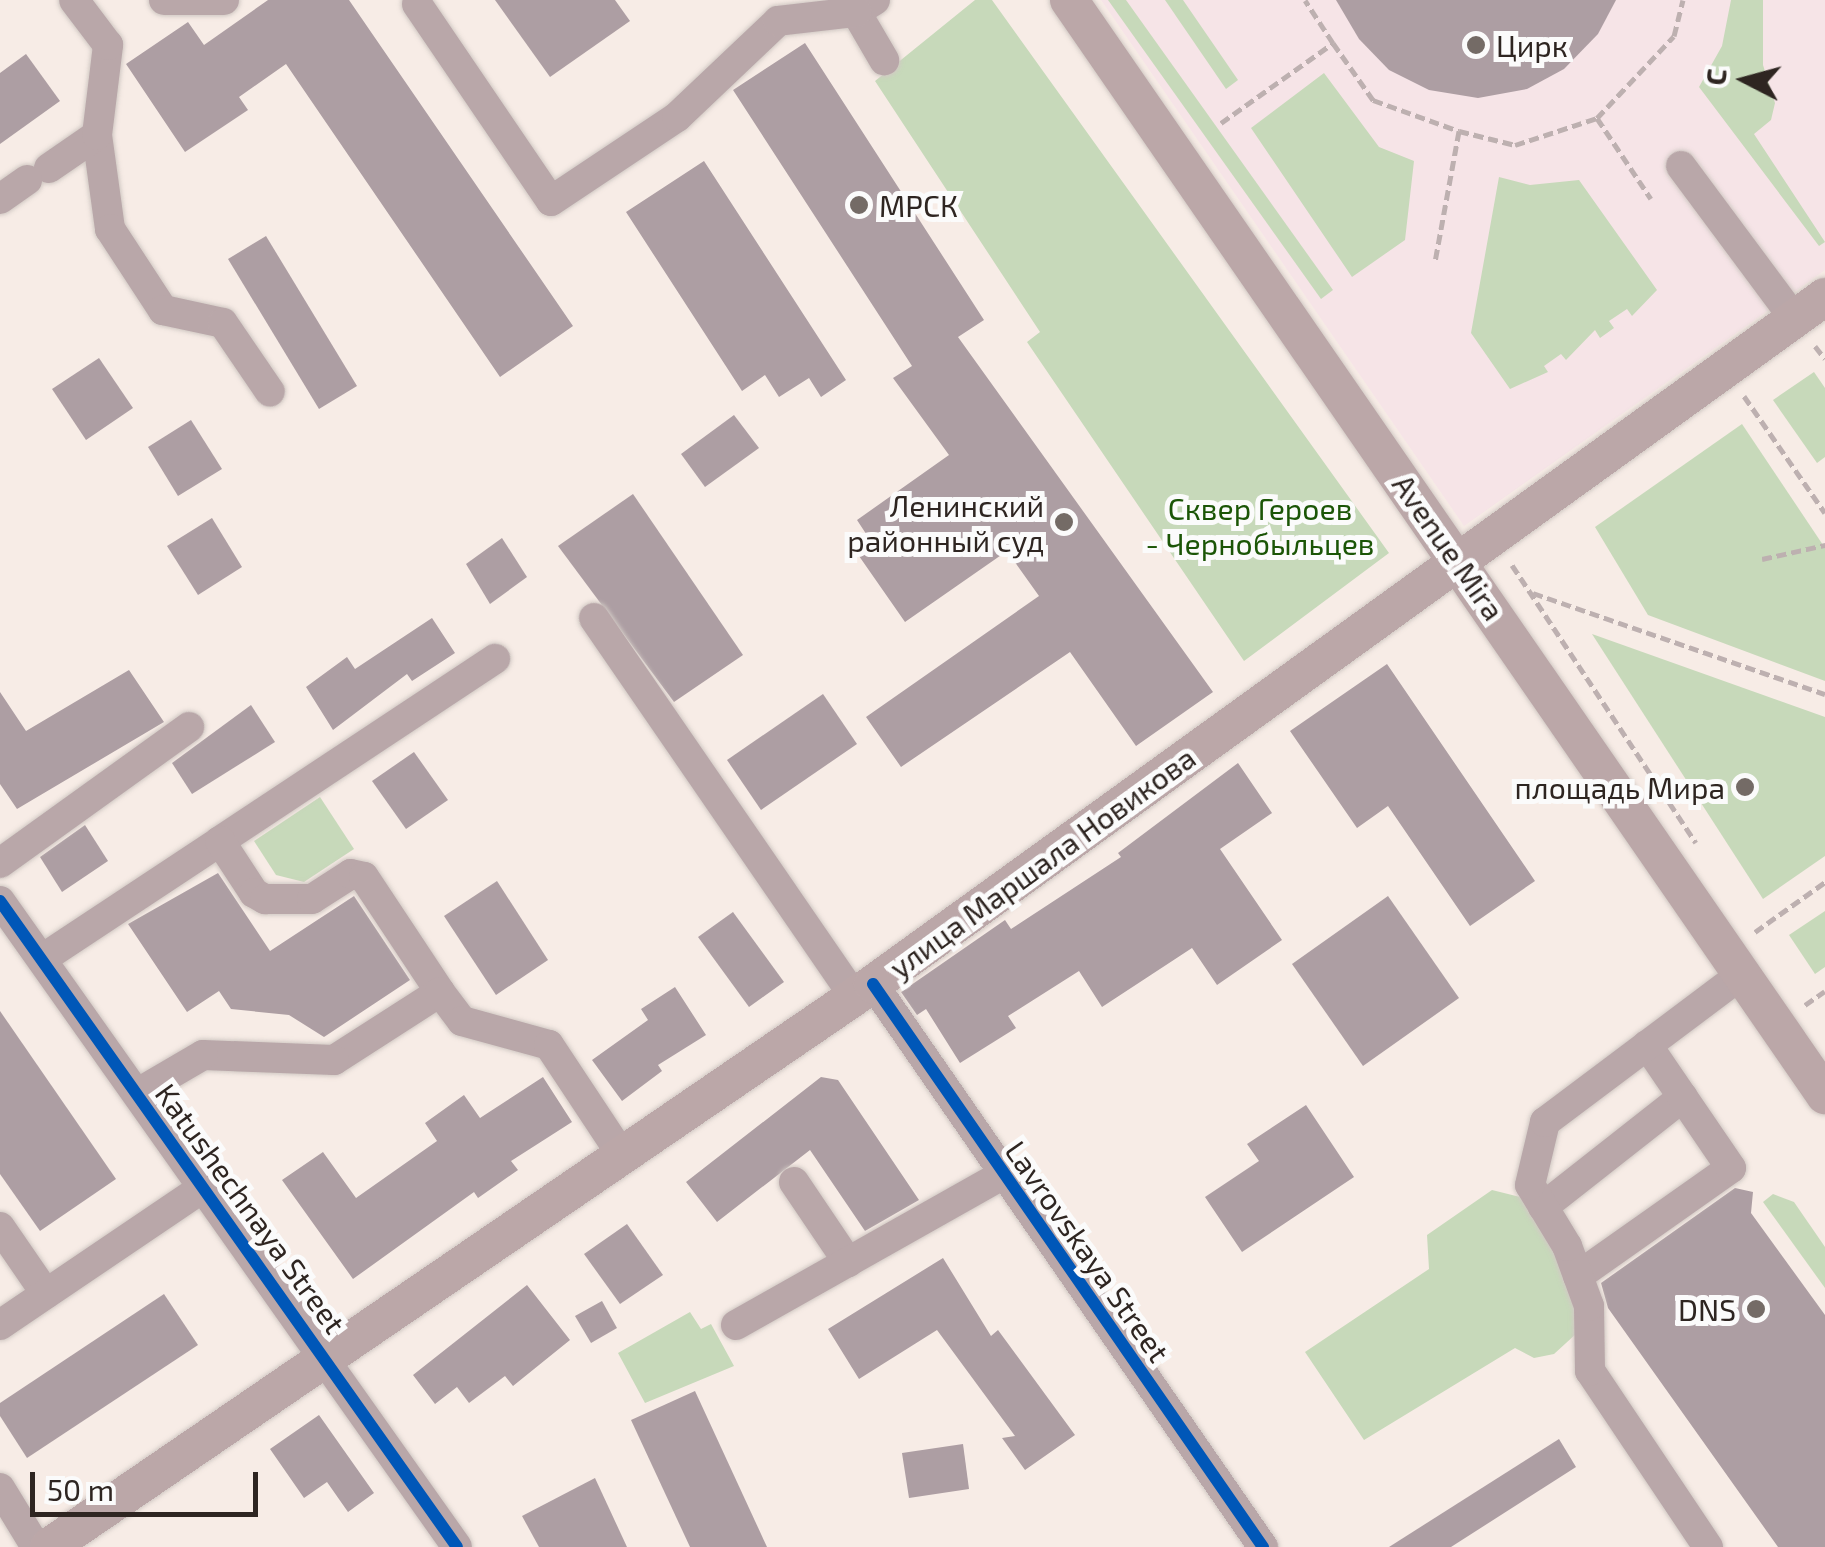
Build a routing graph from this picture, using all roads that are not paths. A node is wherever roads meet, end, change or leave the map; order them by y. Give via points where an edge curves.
1 (74, 0) edge
2 (164, 0) edge
3 (224, 0) edge
4 (1070, 0) edge
5 (417, 4) dead end
6 (865, 6) edge
7 (884, 60) dead end
8 (98, 135) junction
9 (1682, 166) dead end
10 (0, 199) edge
11 (1825, 296) edge
12 (1794, 318) junction
13 (270, 392) dead end
14 (1458, 560) junction
15 (594, 618) dead end
16 (494, 660) dead end
17 (189, 727) dead end
18 (220, 842) junction
19 (0, 864) edge
20 (0, 901) edge
21 (42, 959) junction
22 (1753, 960) junction
23 (863, 991) junction
24 (440, 992) junction
25 (1647, 1045) junction
26 (138, 1093) junction
27 (1825, 1096) edge
28 (1683, 1098) junction
29 (623, 1157) junction
30 (1004, 1174) junction
31 (794, 1182) dead end
32 (205, 1186) junction
33 (1543, 1207) junction
34 (0, 1227) edge
35 (848, 1262) junction
36 (1578, 1276) junction
37 (46, 1294) junction
38 (0, 1325) edge
39 (736, 1325) dead end
40 (329, 1360) junction
41 (0, 1488) edge
42 (36, 1547) edge
43 (49, 1547) edge
44 (457, 1547) edge
45 (1263, 1547) edge
46 (1708, 1547) edge

1 - 8 street via 108,45
2 - 3 street
4 - 14 main road, Avenue Mira
5 - 6 street via 552,200 677,117 778,21
6 - 7 street
8 - 10 street
8 - 13 street via 110,229 164,310 223,323
9 - 12 street
11 - 12 main road, улица Маршала Новикова
12 - 14 main road, улица Маршала Новикова
14 - 22 main road, Avenue Mira
14 - 23 main road, улица Маршала Новикова
15 - 23 street, Lavrovskaya Street
16 - 18 street
17 - 19 street
18 - 21 street
18 - 24 street via 254,894 265,899 312,899 351,874 364,877
20 - 21 street, Katushechnaya Street
21 - 26 street, Katushechnaya Street
22 - 25 street
22 - 27 main road, Avenue Mira
23 - 29 main road, улица Маршала Новикова
23 - 30 street, Lavrovskaya Street
24 - 26 street via 334,1060 203,1055
24 - 29 street via 462,1021 549,1045
25 - 28 street
25 - 33 street via 1545,1122 1530,1185
26 - 32 street, Katushechnaya Street
28 - 33 street
28 - 36 street via 1732,1168
29 - 40 main road, улица Маршала Новикова
30 - 35 street
30 - 45 street, Lavrovskaya Street
31 - 35 street
32 - 37 street
32 - 40 street, Katushechnaya Street
33 - 36 street
34 - 37 street
35 - 39 street
36 - 46 street via 1589,1306 1590,1371
37 - 38 street
40 - 43 main road, улица Маршала Новикова
40 - 44 street, Katushechnaya Street
41 - 42 street

